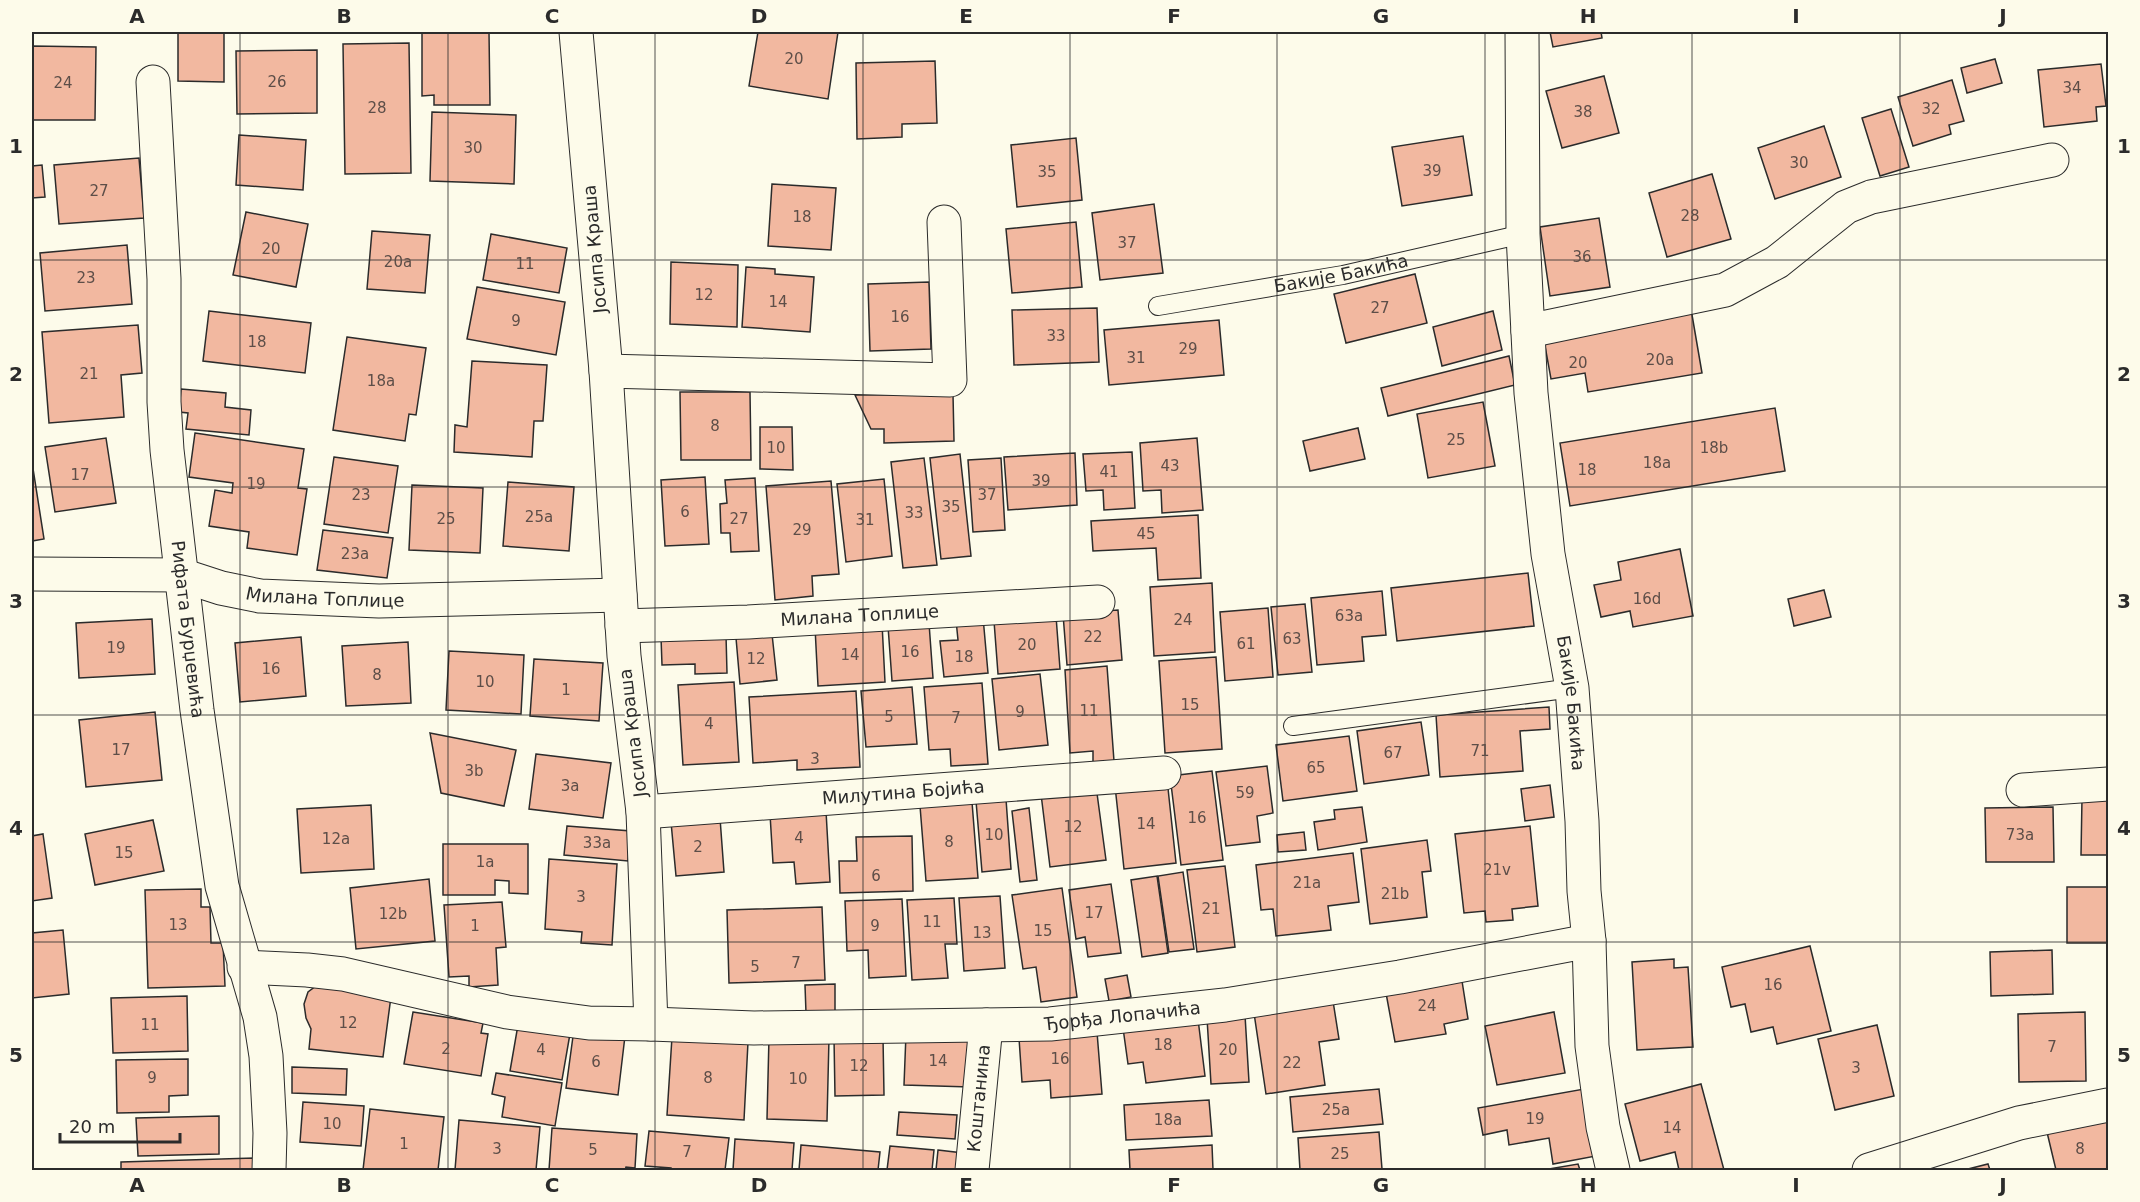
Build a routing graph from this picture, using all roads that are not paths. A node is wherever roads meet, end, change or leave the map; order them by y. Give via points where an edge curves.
1 (576, 32) edge
2 (1522, 32) edge
3 (153, 82) dead end
4 (2052, 160) dead end
5 (945, 222) dead end
6 (1523, 234) junction
7 (1158, 306) dead end
8 (1528, 331) junction
9 (606, 371) junction
10 (32, 574) edge
11 (181, 575) junction
12 (1098, 602) dead end
13 (621, 611) junction
14 (1572, 688) junction
15 (1293, 726) dead end
16 (1164, 773) dead end
17 (2109, 784) edge
18 (2023, 790) dead end
19 (643, 813) junction
20 (1589, 940) junction
21 (244, 967) junction
22 (651, 1024) junction
23 (986, 1025) junction
24 (2109, 1105) edge
25 (269, 1170) edge
26 (972, 1170) edge
27 (1613, 1170) edge
28 (1869, 1170) edge

1 - 9 street, Јосипа Краша
2 - 6 street, Бакије Бакића
3 - 11 street, Рифата Бурџевића via 164,279 164,414
4 - 8 street via 1871,197 1846,207 1777,262 1725,290
5 - 9 street via 950,380
6 - 7 lane, Бакије Бакића via 1343,275
6 - 8 street, Бакије Бакића
8 - 14 street, Бакије Бакића via 1548,554
9 - 13 street, Јосипа Краша
10 - 11 street, Милана Топлице
11 - 13 street, Милана Топлице via 260,596
11 - 21 street, Рифата Бурџевића via 221,876
12 - 13 street, Милана Топлице via 748,622
13 - 19 street, Јосипа Краша
14 - 15 lane
14 - 20 street, Бакије Бакића
16 - 19 street, Милутина Бојића
17 - 18 street
19 - 22 street, Јосипа Краша
20 - 23 street, Ђорђа Лопачића via 1400,977 1225,1005 1050,1024
20 - 27 street, Бакије Бакића via 1592,1046
21 - 22 street via 343,974 507,1012 589,1023
21 - 25 street, Рифата Бурџевића via 260,1017 266,1056
22 - 23 street, Ђорђа Лопачића via 754,1028
23 - 26 street, Коштанина
24 - 28 street via 2019,1124

